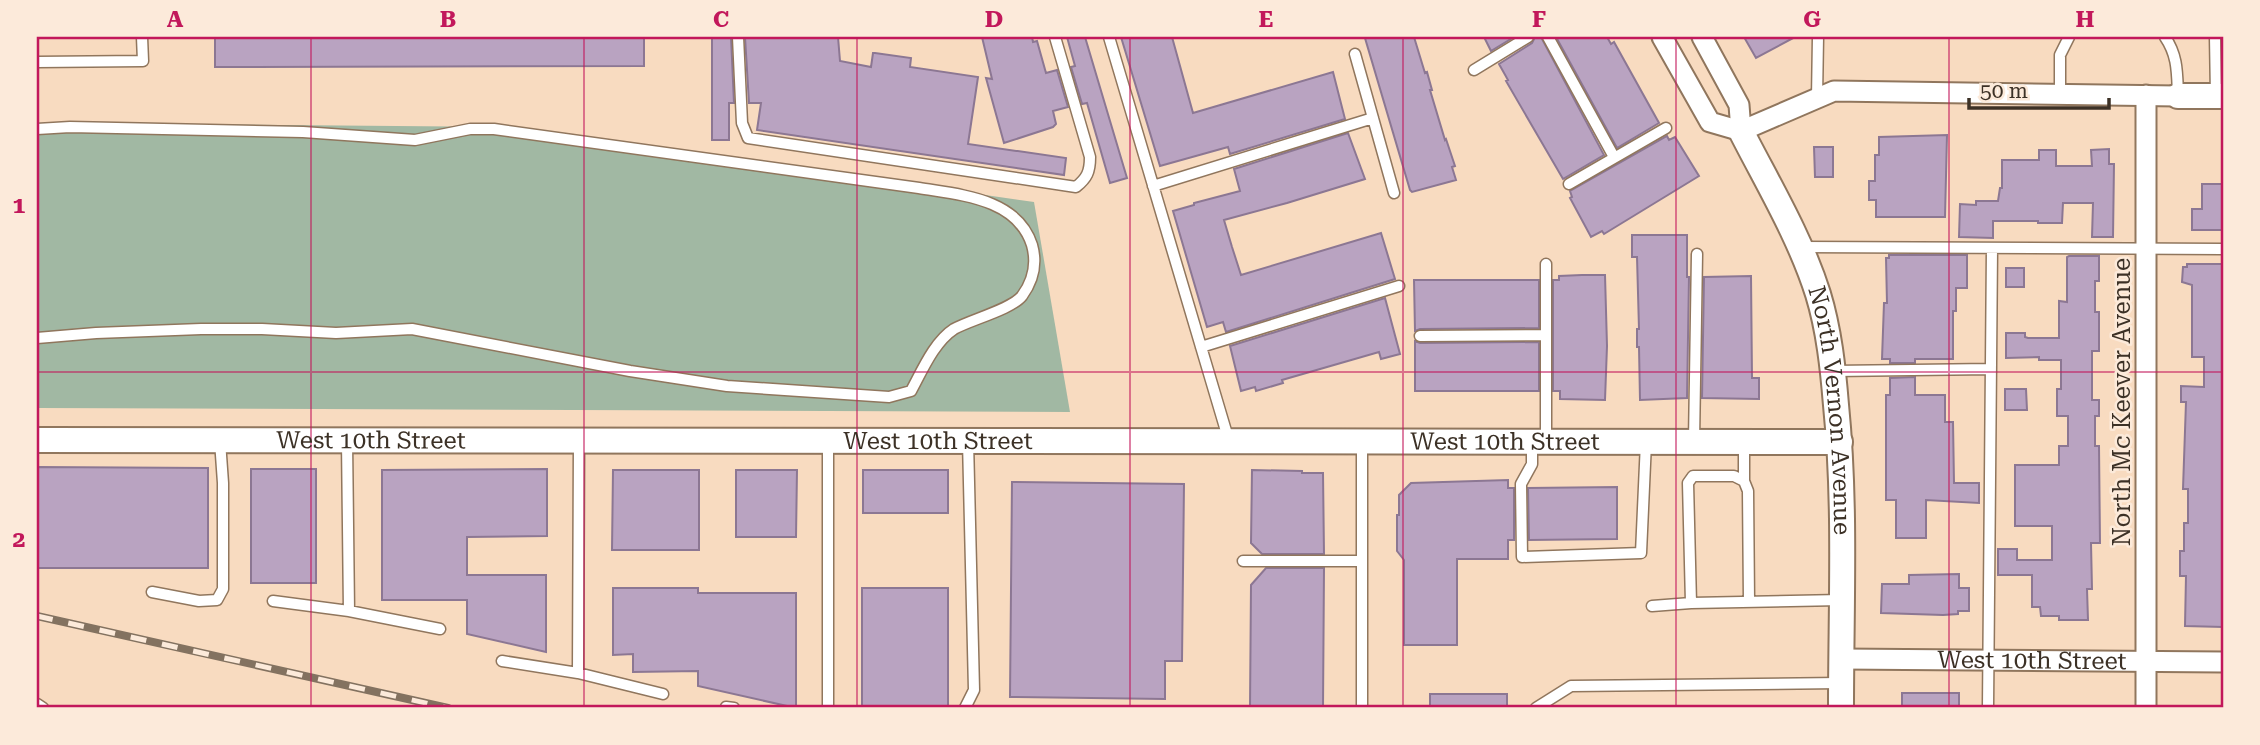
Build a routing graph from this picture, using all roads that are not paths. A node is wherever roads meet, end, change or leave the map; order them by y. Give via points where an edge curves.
1 (142, 37) edge
2 (738, 37) edge
3 (1055, 37) edge
4 (1109, 37) edge
5 (1528, 37) edge
6 (1548, 37) edge
7 (1662, 37) edge
8 (1702, 37) edge
9 (1818, 37) edge
10 (2069, 37) edge
11 (2165, 37) edge
12 (2215, 37) edge
13 (1355, 54) dead end
14 (37, 62) edge
15 (1474, 70) dead end
16 (2060, 94) junction
17 (2146, 95) junction
18 (2178, 96) junction
19 (2219, 96) edge
20 (1817, 98) junction
21 (1373, 118) junction
22 (1666, 128) dead end
23 (37, 129) edge
24 (1741, 131) junction
25 (1614, 156) junction
26 (1569, 184) dead end
27 (1153, 186) junction
28 (1394, 193) dead end
29 (1801, 247) junction
30 (1992, 248) junction
31 (2146, 249) junction
32 (2223, 249) edge
33 (1697, 254) dead end
34 (1546, 264) dead end
35 (1399, 286) dead end
36 (1546, 335) junction
37 (1420, 336) dead end
38 (37, 338) edge
39 (1201, 347) junction
40 (1991, 369) junction
41 (1833, 371) junction
42 (37, 440) edge
43 (220, 440) junction
44 (347, 440) junction
45 (579, 441) junction
46 (828, 441) junction
47 (968, 441) junction
48 (1229, 442) junction
49 (1362, 442) junction
50 (1539, 442) junction
51 (1646, 442) junction
52 (1694, 442) junction
53 (1744, 442) junction
54 (1840, 442) junction
55 (1744, 481) junction
56 (1243, 561) dead end
57 (1362, 561) junction
58 (152, 592) dead end
59 (1842, 600) junction
60 (273, 601) dead end
61 (1749, 601) junction
62 (1691, 603) junction
63 (1652, 606) dead end
64 (349, 611) junction
65 (440, 629) dead end
66 (1988, 660) junction
67 (502, 661) dead end
68 (2146, 661) junction
69 (2223, 662) edge
70 (1841, 671) junction
71 (578, 673) junction
72 (663, 694) dead end
73 (37, 704) edge
74 (43, 708) edge
75 (828, 708) edge
76 (965, 708) edge
77 (1362, 708) edge
78 (1536, 708) edge
79 (1841, 708) edge
80 (1988, 708) edge
81 (2146, 708) edge

1 - 14 lane via 143,61
2 - 3 lane via 741,123 747,138 1076,187 1086,179 1090,158
4 - 27 lane
5 - 15 lane
6 - 25 lane
7 - 24 street via 1710,121
8 - 24 street, North Vernon Avenue via 1739,105
9 - 20 lane
10 - 16 lane via 2060,55
11 - 18 lane via 2177,61
12 - 19 lane
13 - 21 lane
16 - 17 street
16 - 20 street via 1834,91
17 - 18 street
17 - 31 street, North Mc Keever Avenue
18 - 19 street
20 - 24 street
21 - 27 lane
21 - 28 lane
22 - 25 lane
23 - 38 lane via 303,132 415,140 494,129 976,198 1018,219 1035,255 1034,272 1021,298 952,331 911,391 889,397 727,386 412,329 336,333 201,329
24 - 29 street, North Vernon Avenue
25 - 26 lane
27 - 39 lane
29 - 30 lane
29 - 41 street, North Vernon Avenue via 1819,297
30 - 31 lane
30 - 40 lane
31 - 32 lane
31 - 68 street, North Mc Keever Avenue
33 - 52 lane
34 - 36 lane
35 - 39 lane
36 - 37 lane
36 - 50 lane
39 - 48 lane
40 - 41 lane
40 - 66 lane
41 - 54 street, North Vernon Avenue
42 - 43 street, West 10th Street
43 - 44 street, West 10th Street
43 - 58 lane via 223,589 218,600 199,601
44 - 45 street, West 10th Street
44 - 64 lane
45 - 46 street, West 10th Street
45 - 71 lane
46 - 47 street, West 10th Street
46 - 75 lane
47 - 48 street, West 10th Street
47 - 76 lane via 974,690
48 - 49 street, West 10th Street
49 - 50 street, West 10th Street
49 - 57 lane
50 - 51 street, West 10th Street
50 - 51 lane via 1521,484 1521,557 1640,553
51 - 52 street, West 10th Street
52 - 53 street, West 10th Street
53 - 54 street, West 10th Street
53 - 55 lane
54 - 59 street, North Vernon Avenue
55 - 61 lane via 1748,491
55 - 62 lane via 1734,476 1693,477 1688,483
56 - 57 lane
57 - 77 lane
59 - 61 lane
59 - 70 street, North Vernon Avenue
60 - 64 lane
61 - 62 lane
62 - 63 lane
64 - 65 lane
66 - 68 street, West 10th Street
66 - 70 street, West 10th Street
66 - 80 lane
67 - 71 lane
68 - 69 street, West 10th Street
68 - 81 street, North Mc Keever Avenue
70 - 78 lane via 1571,685
70 - 79 street, North Vernon Avenue
71 - 72 lane
73 - 74 lane

